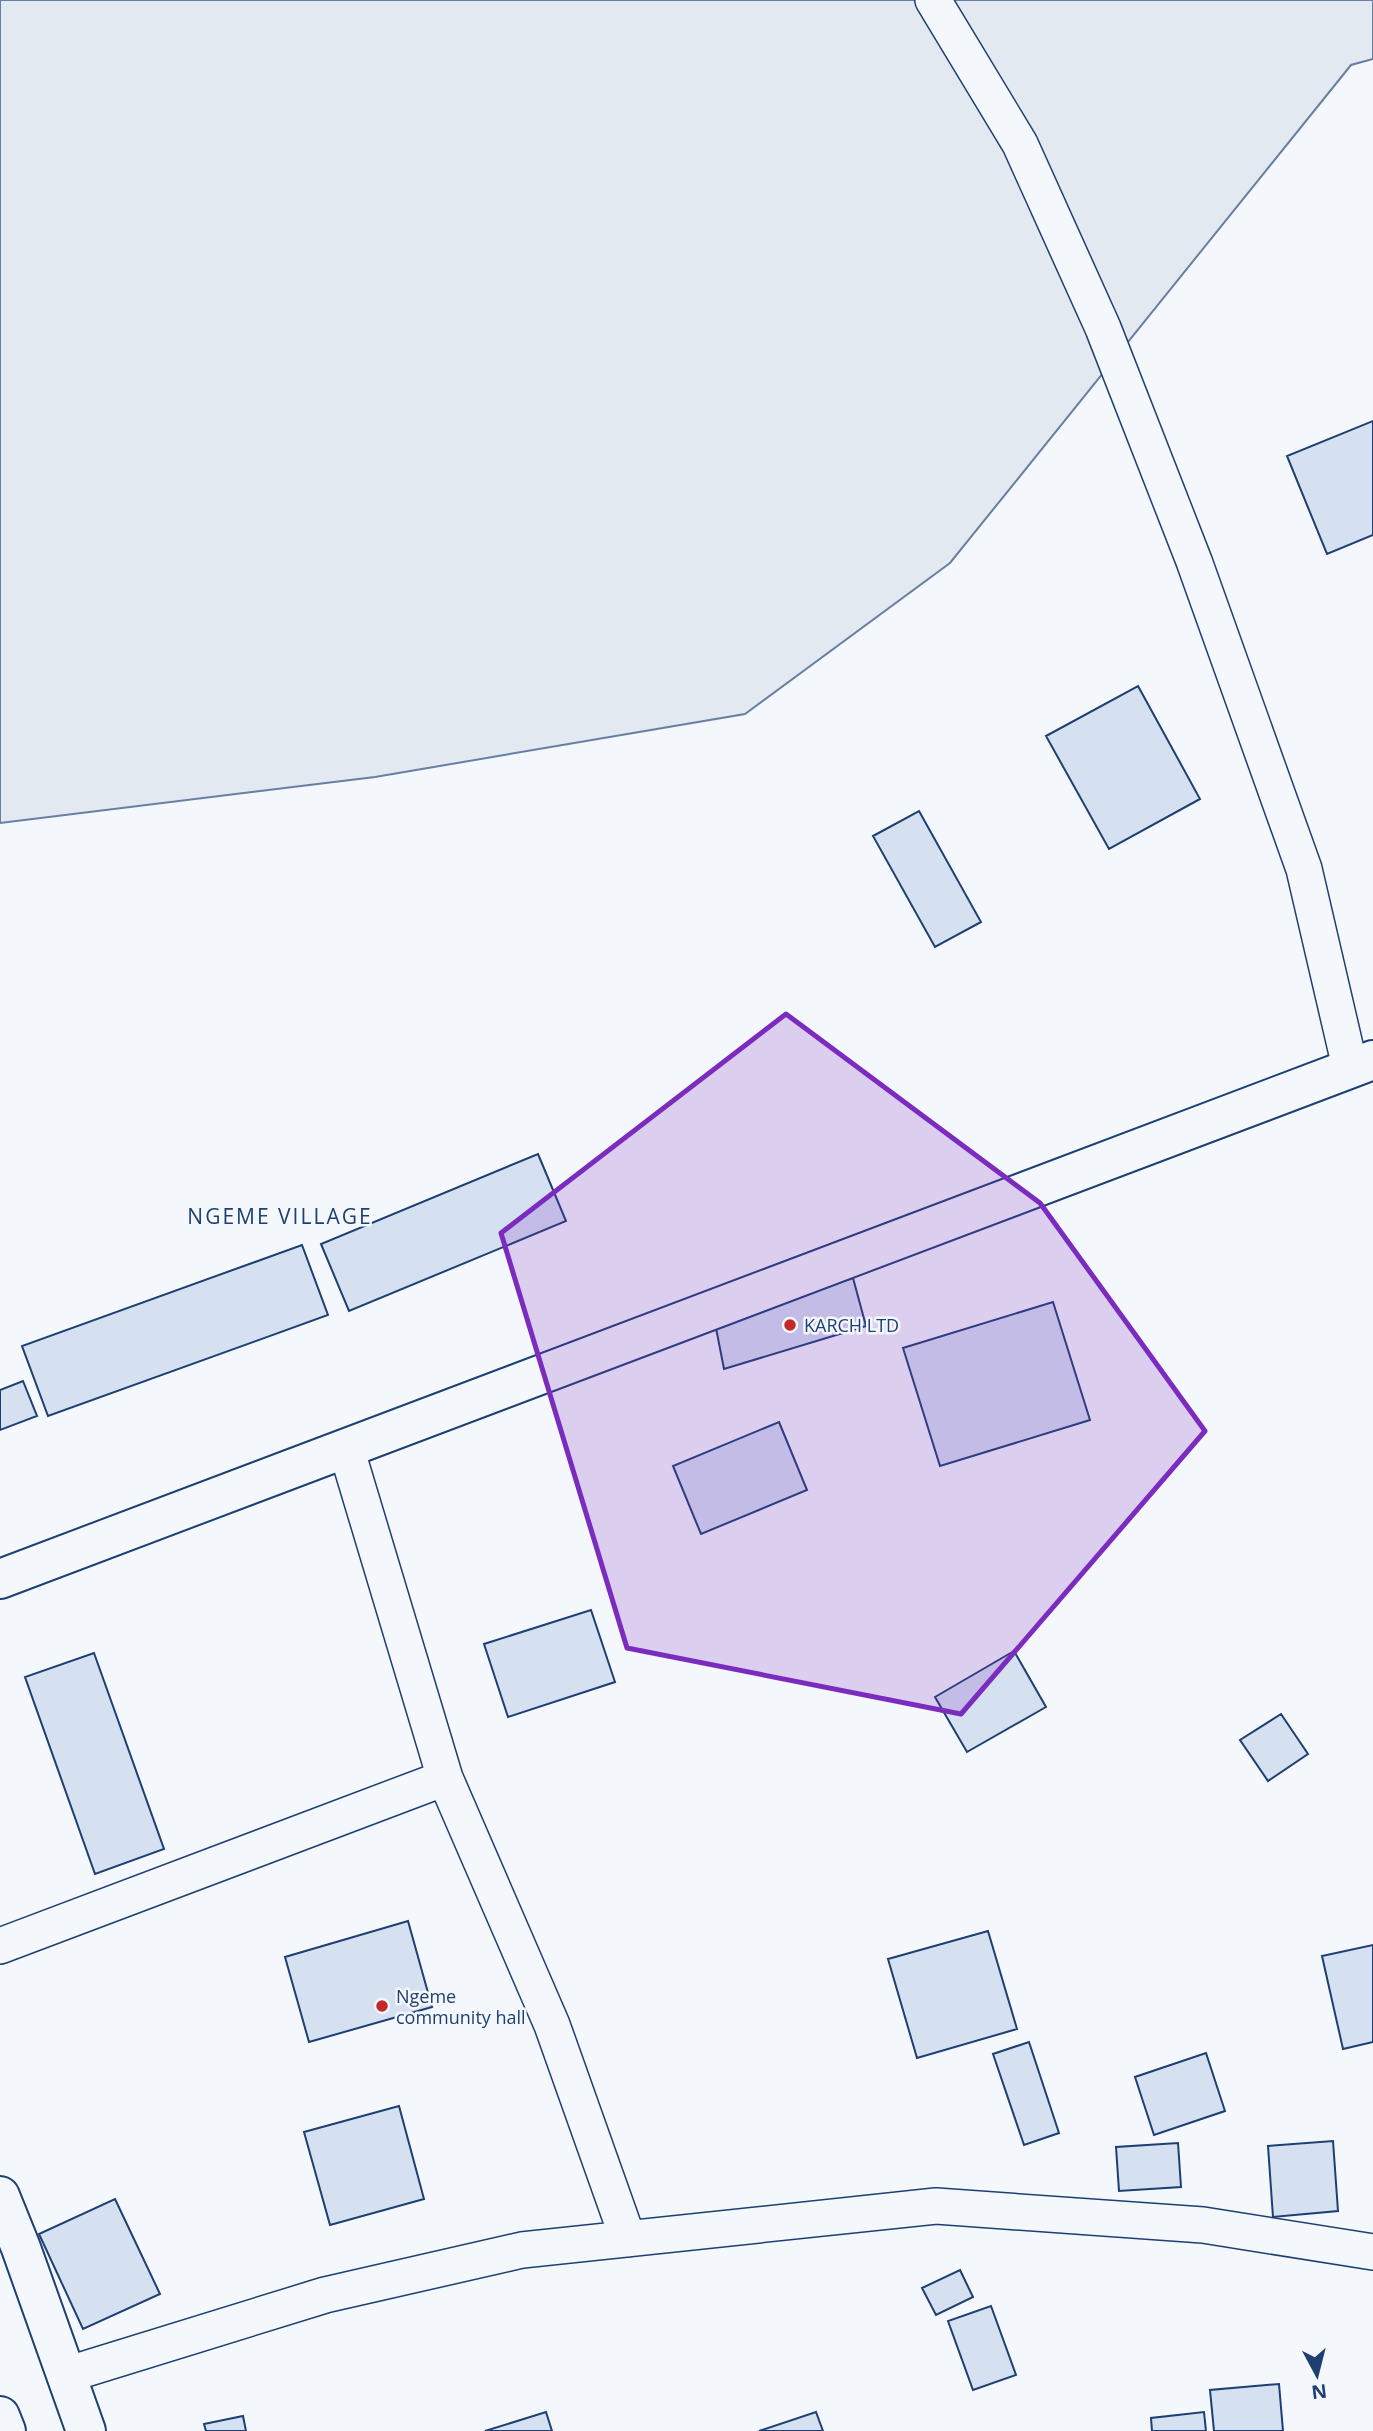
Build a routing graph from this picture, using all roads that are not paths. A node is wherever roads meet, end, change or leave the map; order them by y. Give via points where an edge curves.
1 (933, 0) edge
2 (1362, 1064) edge
3 (346, 1448) junction
4 (0, 1579) edge
5 (445, 1778) junction
6 (0, 1947) edge
7 (0, 2196) edge
8 (628, 2239) junction
9 (1373, 2252) edge
10 (66, 2375) junction
11 (0, 2416) edge
12 (6, 2431) edge
13 (86, 2431) edge

1 - 2 street via 1020,144 1108,341 1194,561 1304,869
2 - 3 main road
3 - 4 main road
3 - 5 street
5 - 6 street
5 - 8 street via 552,2025
7 - 10 main road
8 - 9 street via 936,2206 1203,2225
8 - 10 street via 522,2250 325,2295
10 - 13 main road
11 - 12 main road

